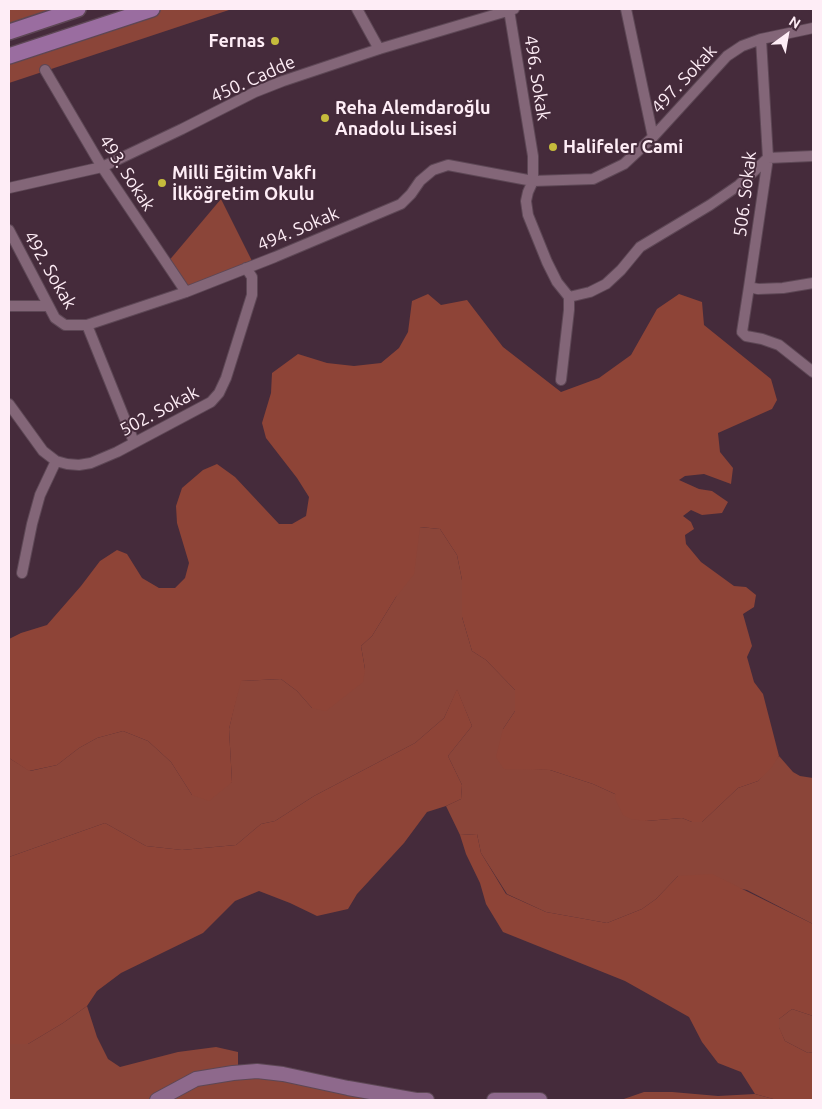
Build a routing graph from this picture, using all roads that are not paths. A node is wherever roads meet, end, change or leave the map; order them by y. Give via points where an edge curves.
1 (78, 9) edge
2 (152, 9) edge
3 (357, 9) edge
4 (626, 9) edge
5 (512, 10) edge
6 (813, 28) edge
7 (9, 32) edge
8 (761, 39) junction
9 (379, 49) junction
10 (9, 56) edge
11 (45, 70) dead end
12 (653, 136) junction
13 (813, 156) edge
14 (768, 158) junction
15 (102, 167) junction
16 (533, 181) junction
17 (9, 188) edge
18 (9, 230) edge
19 (246, 268) junction
20 (813, 283) edge
21 (749, 287) junction
22 (186, 292) junction
23 (568, 297) junction
24 (9, 306) edge
25 (48, 306) junction
26 (65, 325) joint
27 (86, 325) junction
28 (813, 372) edge
29 (561, 380) dead end
30 (9, 404) edge
31 (134, 442) junction
32 (56, 461) junction
33 (22, 573) dead end
34 (157, 1100) edge
35 (427, 1100) edge
36 (494, 1100) edge
37 (540, 1100) edge

1 - 7 main road
2 - 10 main road
3 - 9 street
4 - 12 street
5 - 9 street, 450. Cadde
5 - 16 street, 496. Sokak via 533,156
6 - 8 street, 497. Sokak
8 - 12 street, 497. Sokak via 727,56
8 - 14 street, 506. Sokak
9 - 15 street, 450. Cadde via 255,92
11 - 15 street, 493. Sokak
12 - 16 street, 497. Sokak via 624,164 593,179
13 - 14 street
14 - 21 street, 506. Sokak
14 - 23 street via 739,185 640,248 606,284
15 - 17 street, 450. Cadde
15 - 22 street, 493. Sokak
16 - 19 street, 494. Sokak via 448,165 434,170 420,181 401,204
16 - 23 street, 496. Sokak via 526,201 528,215 547,262
18 - 25 street, 492. Sokak
19 - 22 street, 494. Sokak
19 - 31 street, 502. Sokak via 252,277 252,294 219,393 211,402
20 - 21 street via 783,288
21 - 28 street, 506. Sokak via 742,332 779,346
22 - 27 street, 494. Sokak
23 - 29 street
24 - 25 street
25 - 26 street, 492. Sokak via 55,318
26 - 27 street, 494. Sokak
27 - 31 street
30 - 32 street via 43,451
31 - 32 street, 502. Sokak via 91,463
32 - 33 street via 40,494
34 - 35 street via 196,1079 257,1072
36 - 37 street

